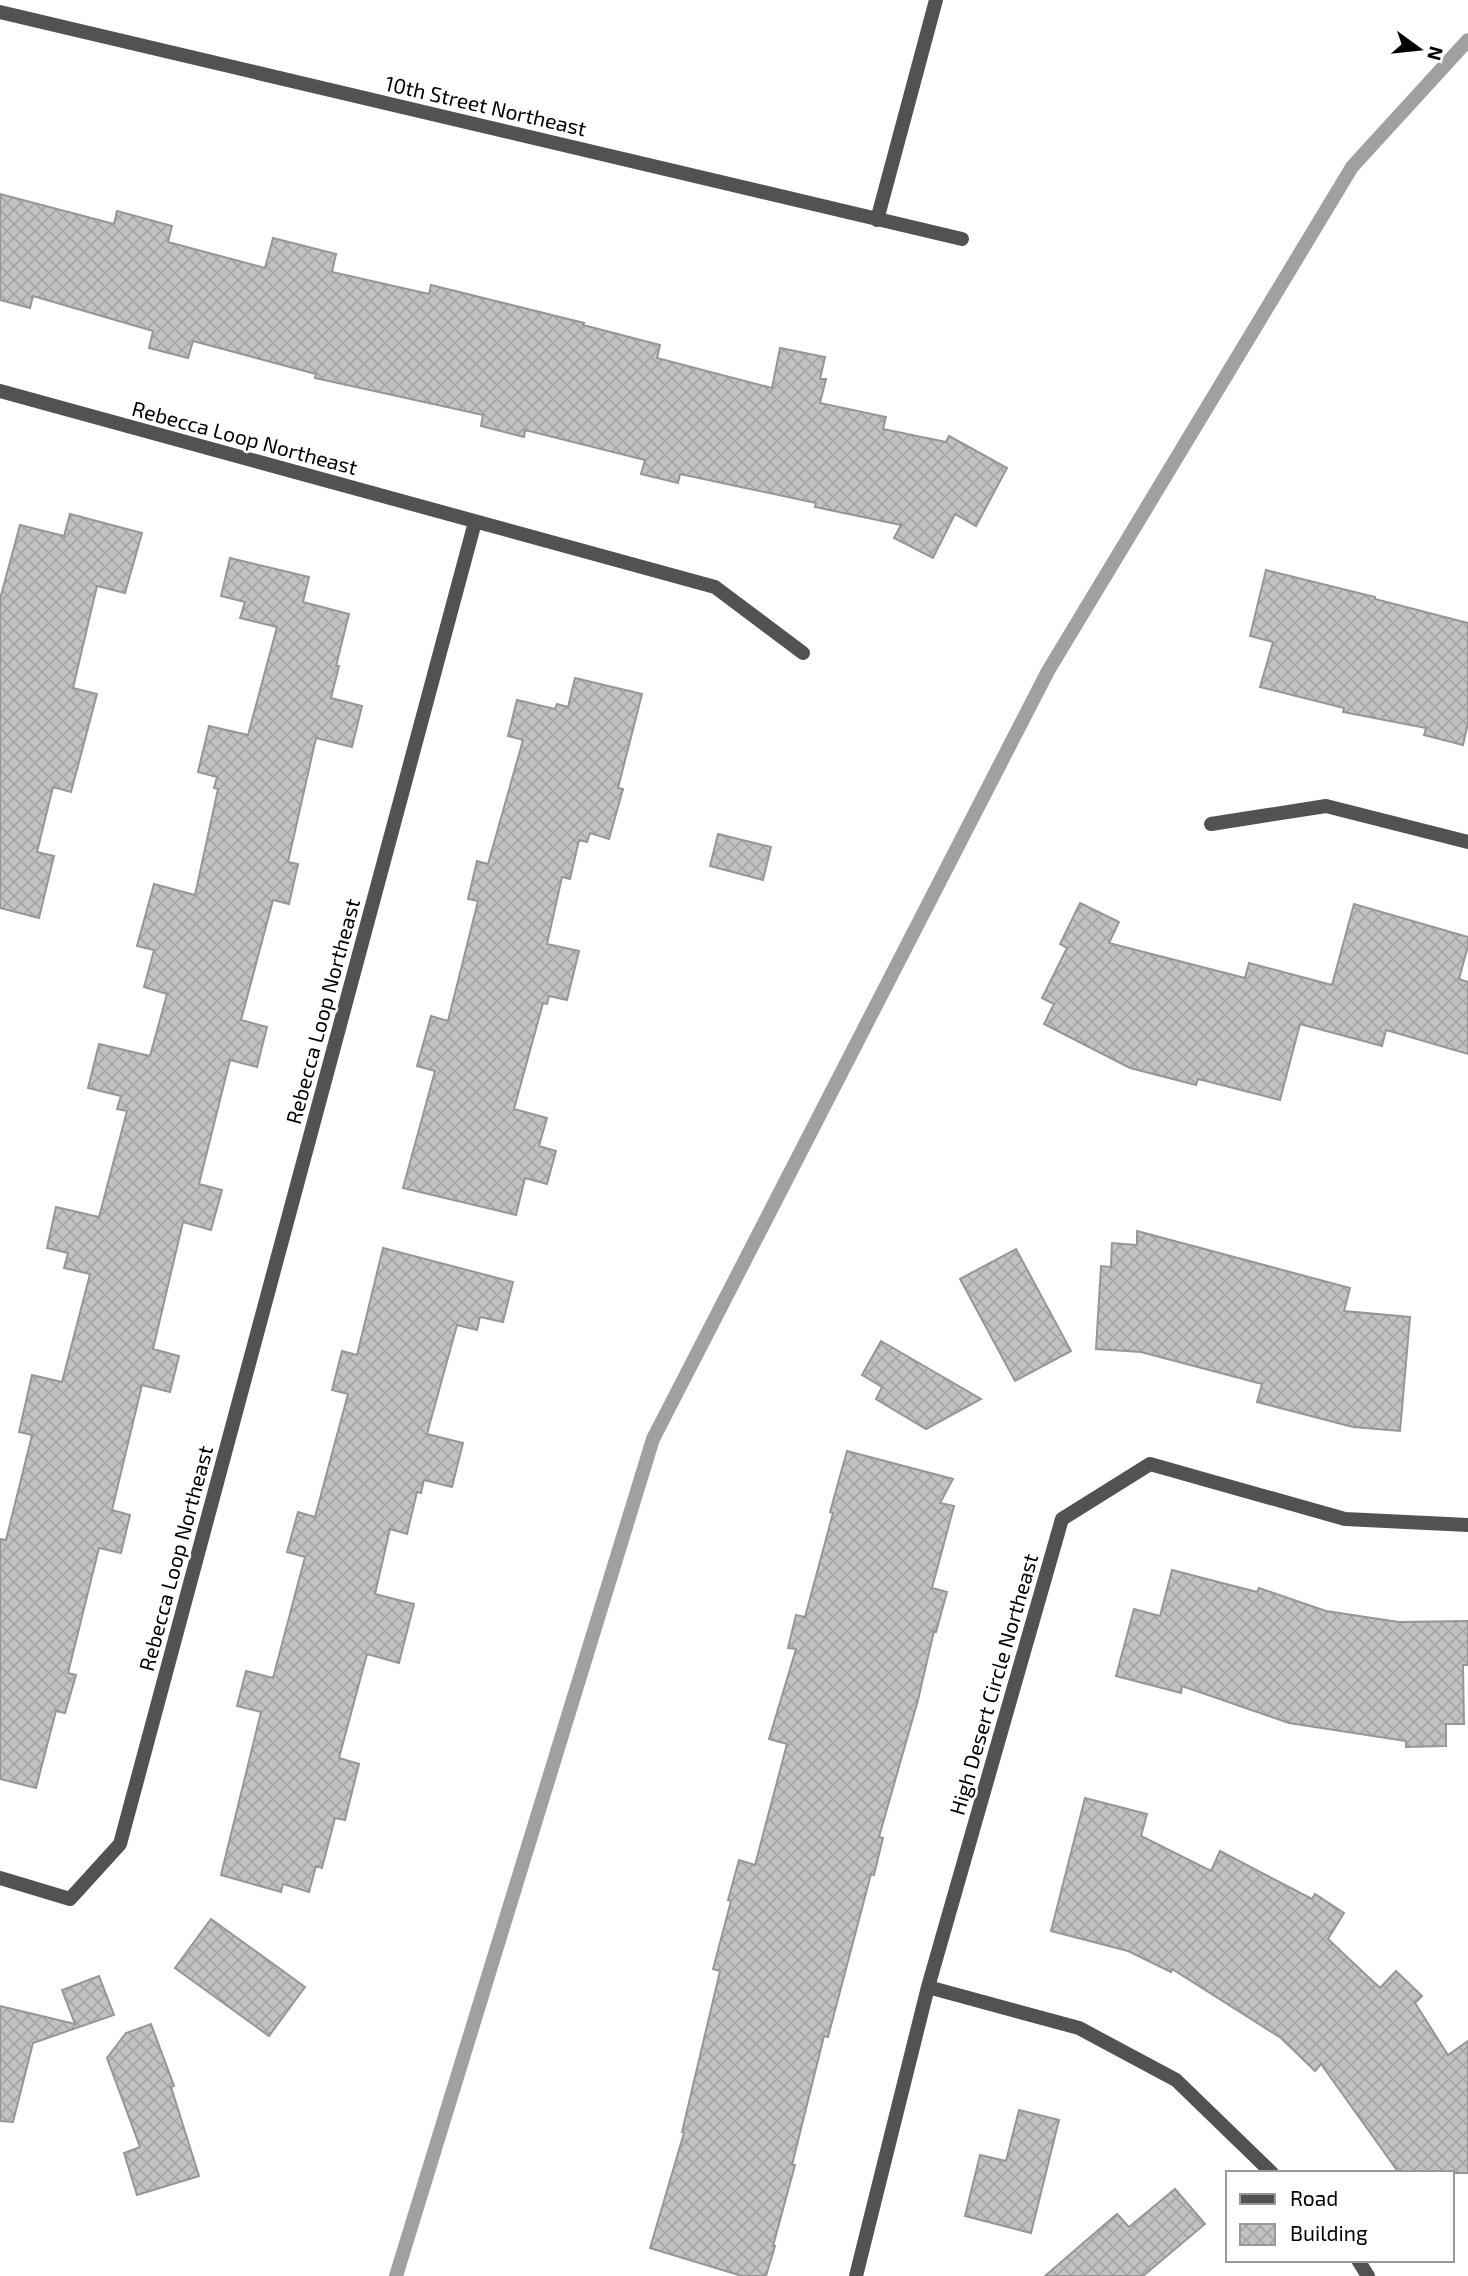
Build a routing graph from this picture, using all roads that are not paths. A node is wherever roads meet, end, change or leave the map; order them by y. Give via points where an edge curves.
1 (936, 0) edge
2 (0, 12) edge
3 (877, 220) junction
4 (962, 239) dead end
5 (0, 391) edge
6 (475, 522) junction
7 (803, 653) dead end
8 (1211, 824) dead end
9 (1468, 842) edge
10 (1468, 1525) edge
11 (0, 1878) edge
12 (928, 1987) junction
13 (1270, 2171) edge
14 (856, 2276) edge

1 - 3 street
2 - 3 street, 10th Street Northeast
3 - 4 street, 10th Street Northeast
5 - 6 street, Rebecca Loop Northeast
6 - 7 street via 715,587
6 - 11 street, Rebecca Loop Northeast via 120,1844 70,1899
8 - 9 street via 1326,806
10 - 12 street, High Desert Circle Northeast via 1345,1519 1150,1464 1062,1519
12 - 13 street via 1092,2034 1176,2080
12 - 14 street, High Desert Circle Northeast

